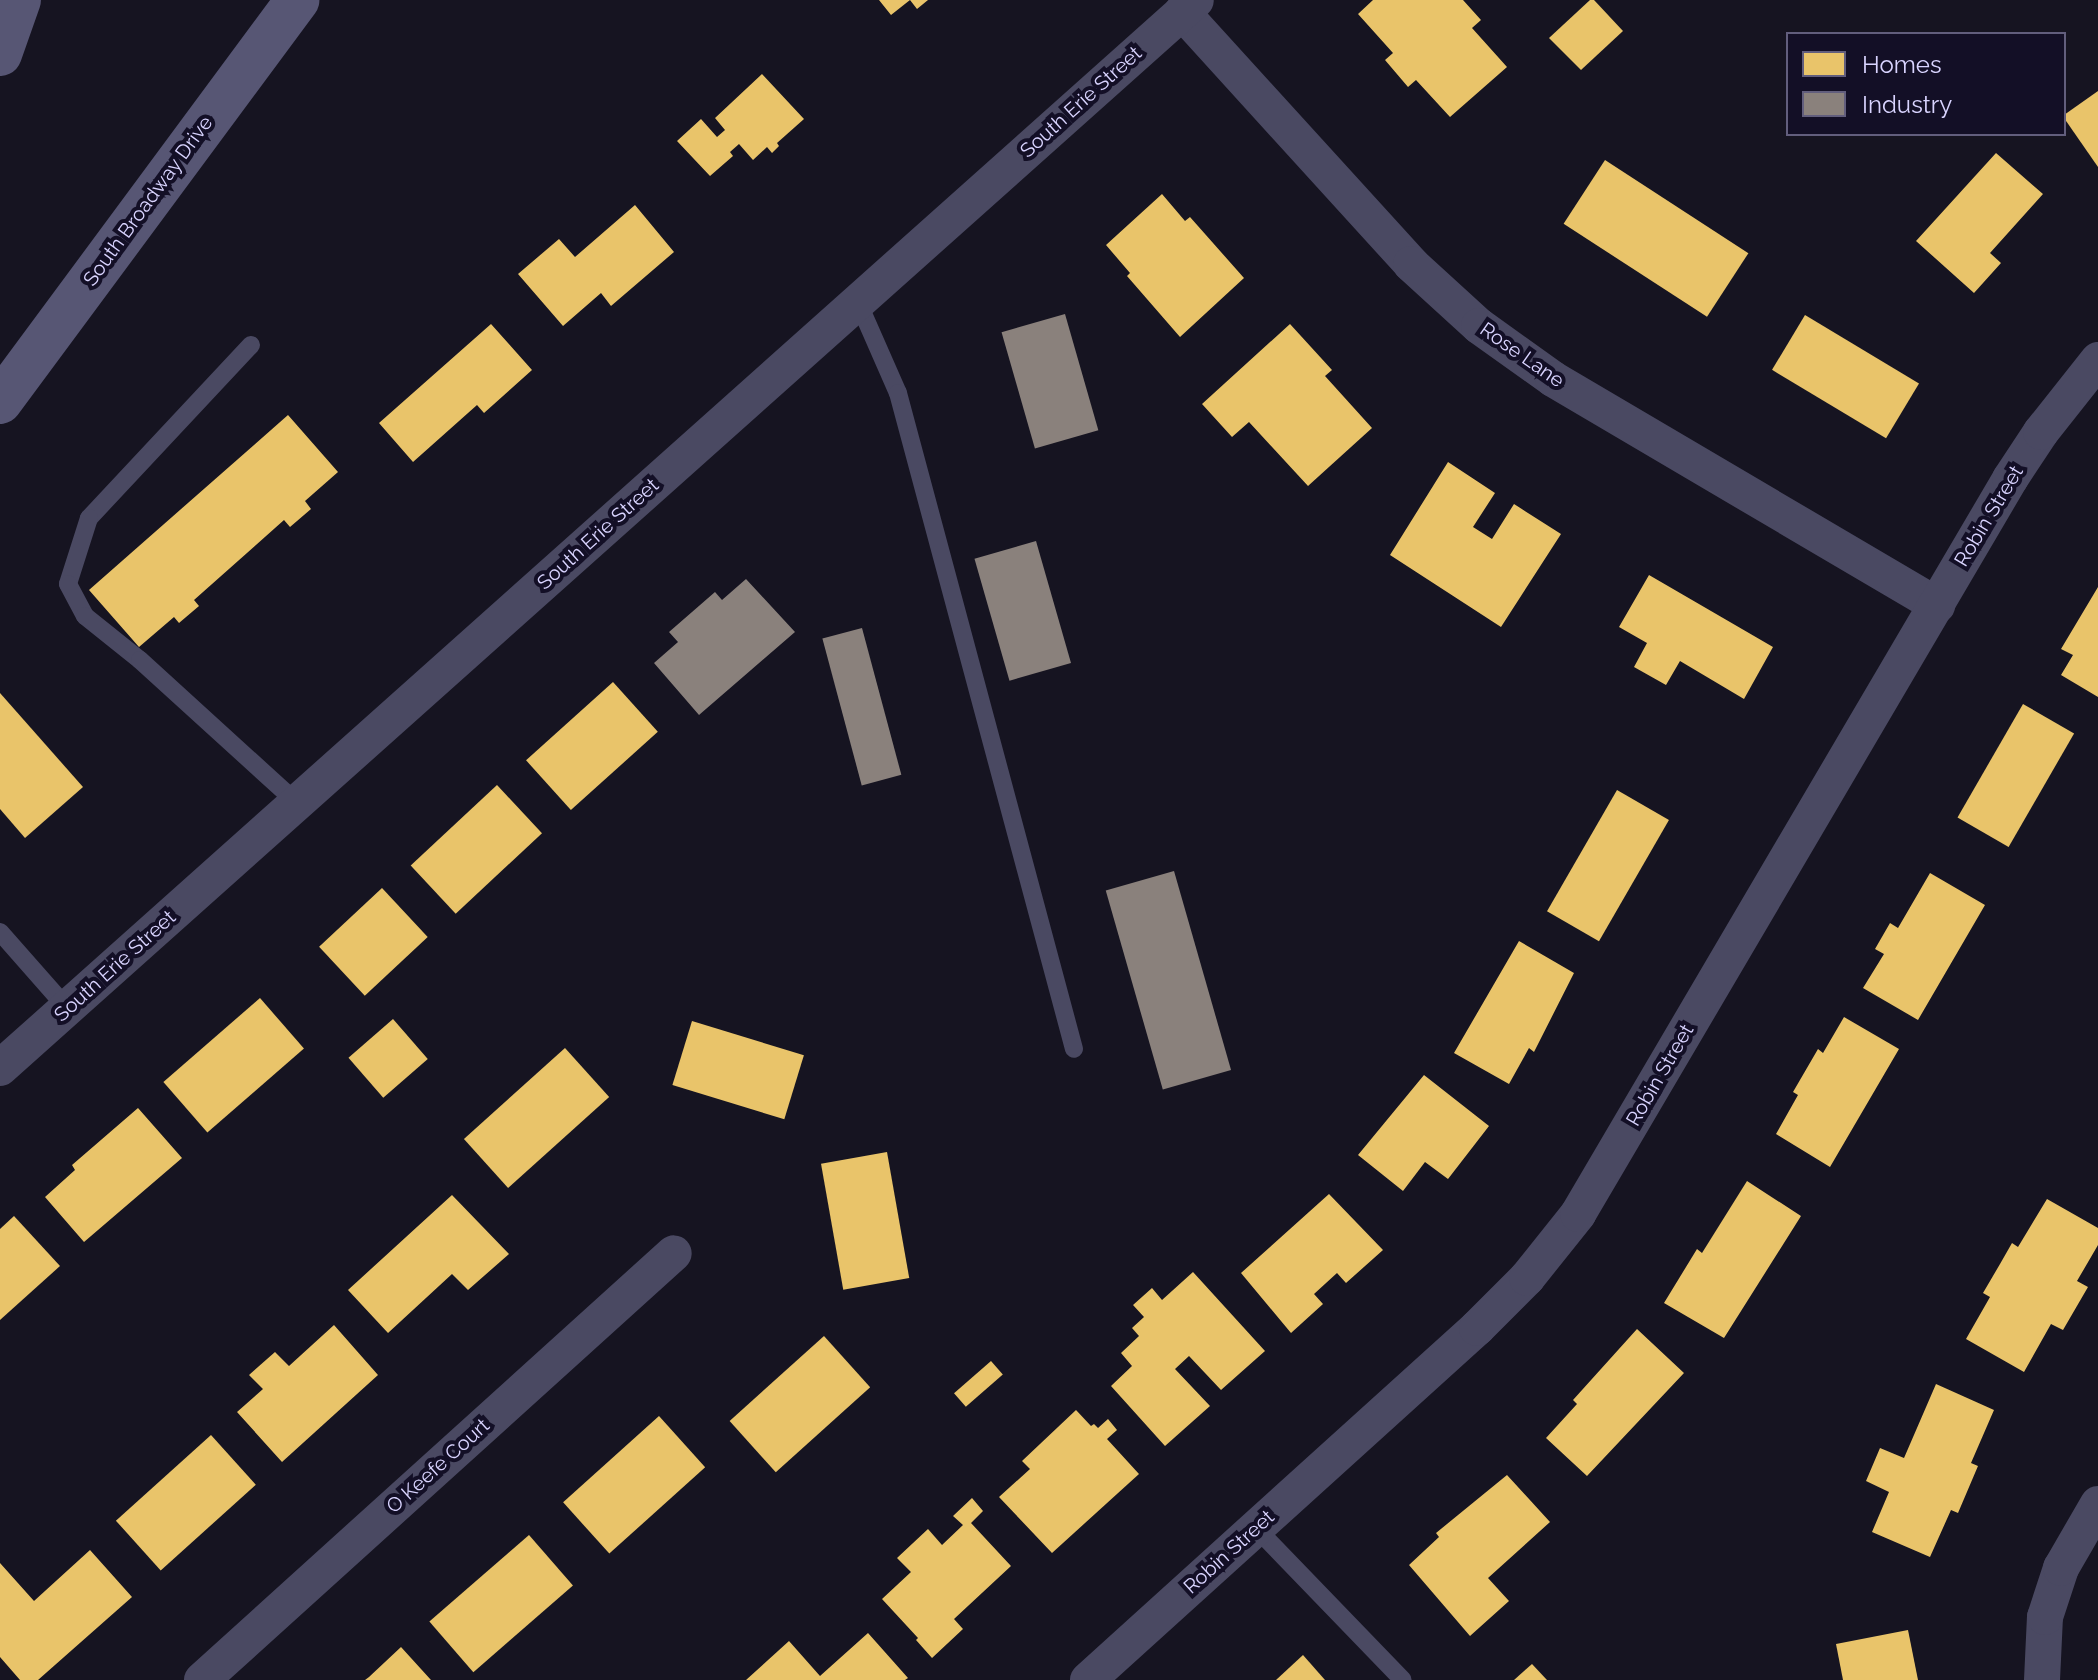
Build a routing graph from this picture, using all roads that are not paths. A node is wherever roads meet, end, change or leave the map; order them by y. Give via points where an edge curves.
1 (19, 0) edge
2 (297, 0) edge
3 (1189, 6) edge
4 (0, 54) edge
5 (858, 302) junction
6 (251, 345) dead end
7 (2098, 360) edge
8 (0, 402) edge
9 (1937, 605) junction
10 (297, 803) junction
11 (0, 932) edge
12 (67, 1008) junction
13 (1074, 1049) dead end
14 (0, 1068) edge
15 (674, 1253) dead end
16 (2098, 1504) edge
17 (1256, 1528) junction
18 (202, 1680) edge
19 (1088, 1680) edge
20 (1403, 1680) edge
21 (2042, 1680) edge

1 - 4 main road
2 - 8 main road, South Broadway Drive
3 - 5 street, South Erie Street
3 - 9 street, Rose Lane via 1411,264 1479,326 1553,379
5 - 10 street, South Erie Street
5 - 13 lane via 898,393
6 - 10 lane via 89,518 68,584 85,616
7 - 9 street, Robin Street via 2033,443
9 - 17 street, Robin Street via 1578,1214 1527,1278 1477,1328
10 - 12 street, South Erie Street
11 - 12 lane
12 - 14 street, South Erie Street
15 - 18 street, O Keefe Court
16 - 21 street via 2061,1568 2045,1617
17 - 19 street, Robin Street
17 - 20 lane

